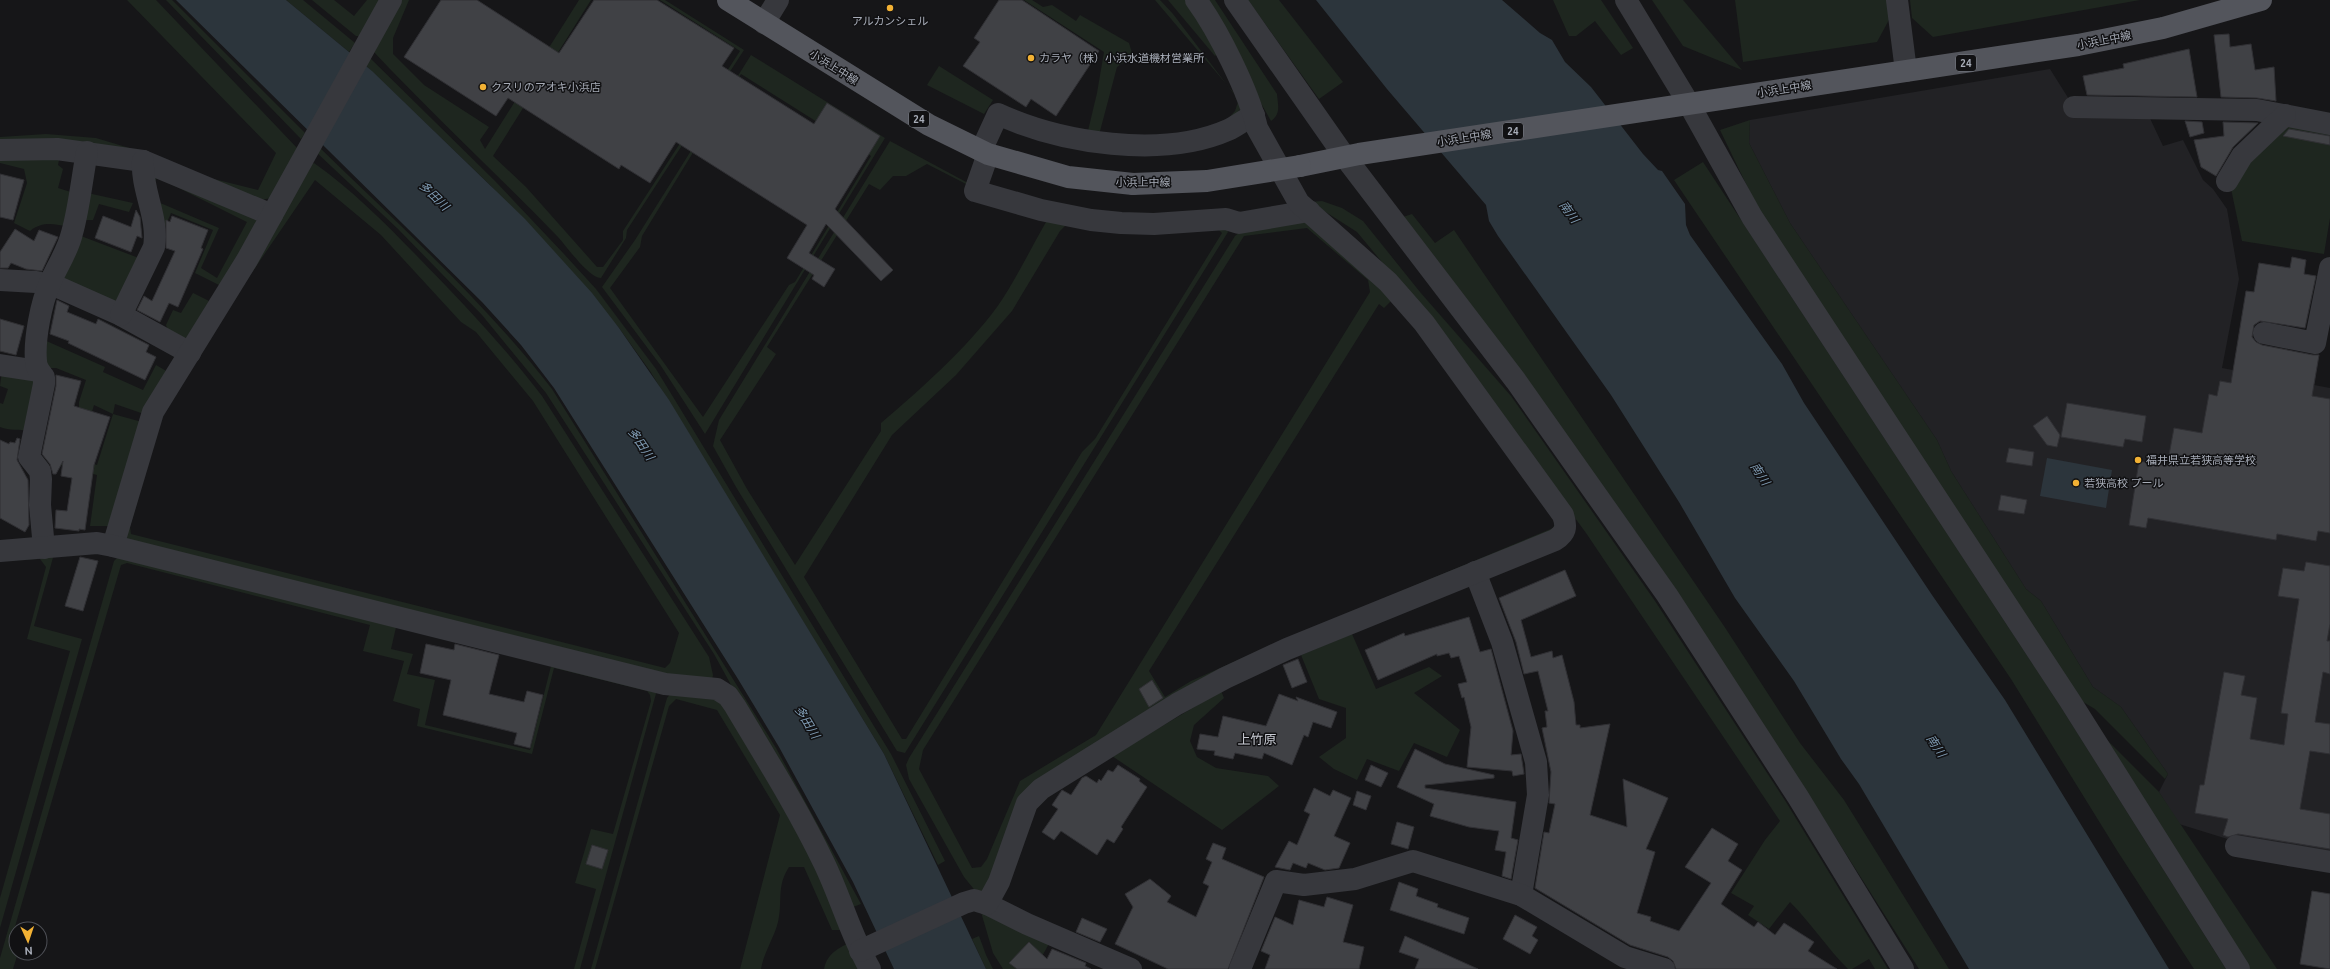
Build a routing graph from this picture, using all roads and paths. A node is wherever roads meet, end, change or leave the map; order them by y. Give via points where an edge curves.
1 (391, 0) edge
2 (728, 0) edge
3 (778, 0) edge
4 (1196, 0) edge
5 (1235, 0) edge
6 (1626, 0) edge
7 (1897, 0) edge
8 (2261, 0) edge
9 (764, 23) junction
10 (1906, 71) junction
11 (1689, 104) junction
12 (2074, 107) dead end
13 (1254, 114) junction
14 (2285, 115) junction
15 (2330, 124) edge
16 (0, 150) edge
17 (87, 152) junction
18 (985, 152) junction
19 (1352, 156) junction
20 (143, 161) junction
21 (2227, 181) dead end
22 (1308, 211) junction
23 (272, 215) junction
24 (2330, 268) edge
25 (0, 280) edge
26 (49, 285) junction
27 (121, 315) junction
28 (2264, 333) dead end
29 (190, 353) junction
30 (0, 366) edge
31 (38, 371) junction
32 (113, 546) junction
33 (44, 548) junction
34 (0, 551) edge
35 (1475, 572) junction
36 (2236, 846) dead end
37 (2330, 862) edge
38 (1521, 895) junction
39 (987, 904) junction
40 (866, 955) edge
41 (1131, 969) edge
42 (1240, 969) edge
43 (1664, 969) edge
44 (1903, 969) edge
45 (2239, 969) edge

1 - 23 street
2 - 9 main road, 小浜上中線 / 24
3 - 9 street
4 - 13 street via 1228,57
5 - 19 street
6 - 11 street
7 - 10 street
8 - 10 main road, 小浜上中線 / 24 via 2163,28 1990,60
9 - 18 main road, 小浜上中線 / 24 via 929,125
10 - 11 main road, 小浜上中線 / 24
11 - 19 main road, 小浜上中線 / 24
11 - 45 street via 1752,217 2070,701
12 - 14 street via 2257,110
13 - 18 street via 1227,130 1169,144 1121,144 1067,137 1020,124 998,114
13 - 22 street via 1257,128 1299,203
14 - 15 street
14 - 21 street via 2242,156
16 - 17 street via 44,148
17 - 20 street
17 - 26 street via 73,232
18 - 19 main road, 小浜上中線 / 24, bridge via 1068,177 1133,184 1207,181
18 - 22 street via 975,191 1041,210 1091,220 1154,224 1226,219 1238,223
19 - 44 street via 1667,595 1798,797
20 - 23 street
20 - 27 street via 156,235 154,247
22 - 35 street via 1388,282 1424,323 1563,515 1566,524 1563,535
23 - 29 street
24 - 28 street via 2315,343
25 - 26 street via 20,280
26 - 27 street
26 - 31 street via 37,343
27 - 29 street
29 - 32 street via 153,412
30 - 31 street
31 - 33 street via 44,377 44,384 29,457 40,471
32 - 33 street via 97,543
32 - 40 street via 665,684 717,689 728,696 735,706 797,812 837,889
33 - 34 street
35 - 38 street via 1502,642 1536,762 1538,795
35 - 39 street via 1287,649 1226,678 1177,704 1041,789 1027,803 999,882
36 - 37 street
38 - 42 street via 1413,861 1355,879 1304,885 1276,880
38 - 43 street via 1625,957
39 - 40 street via 974,900 964,903
39 - 41 street

